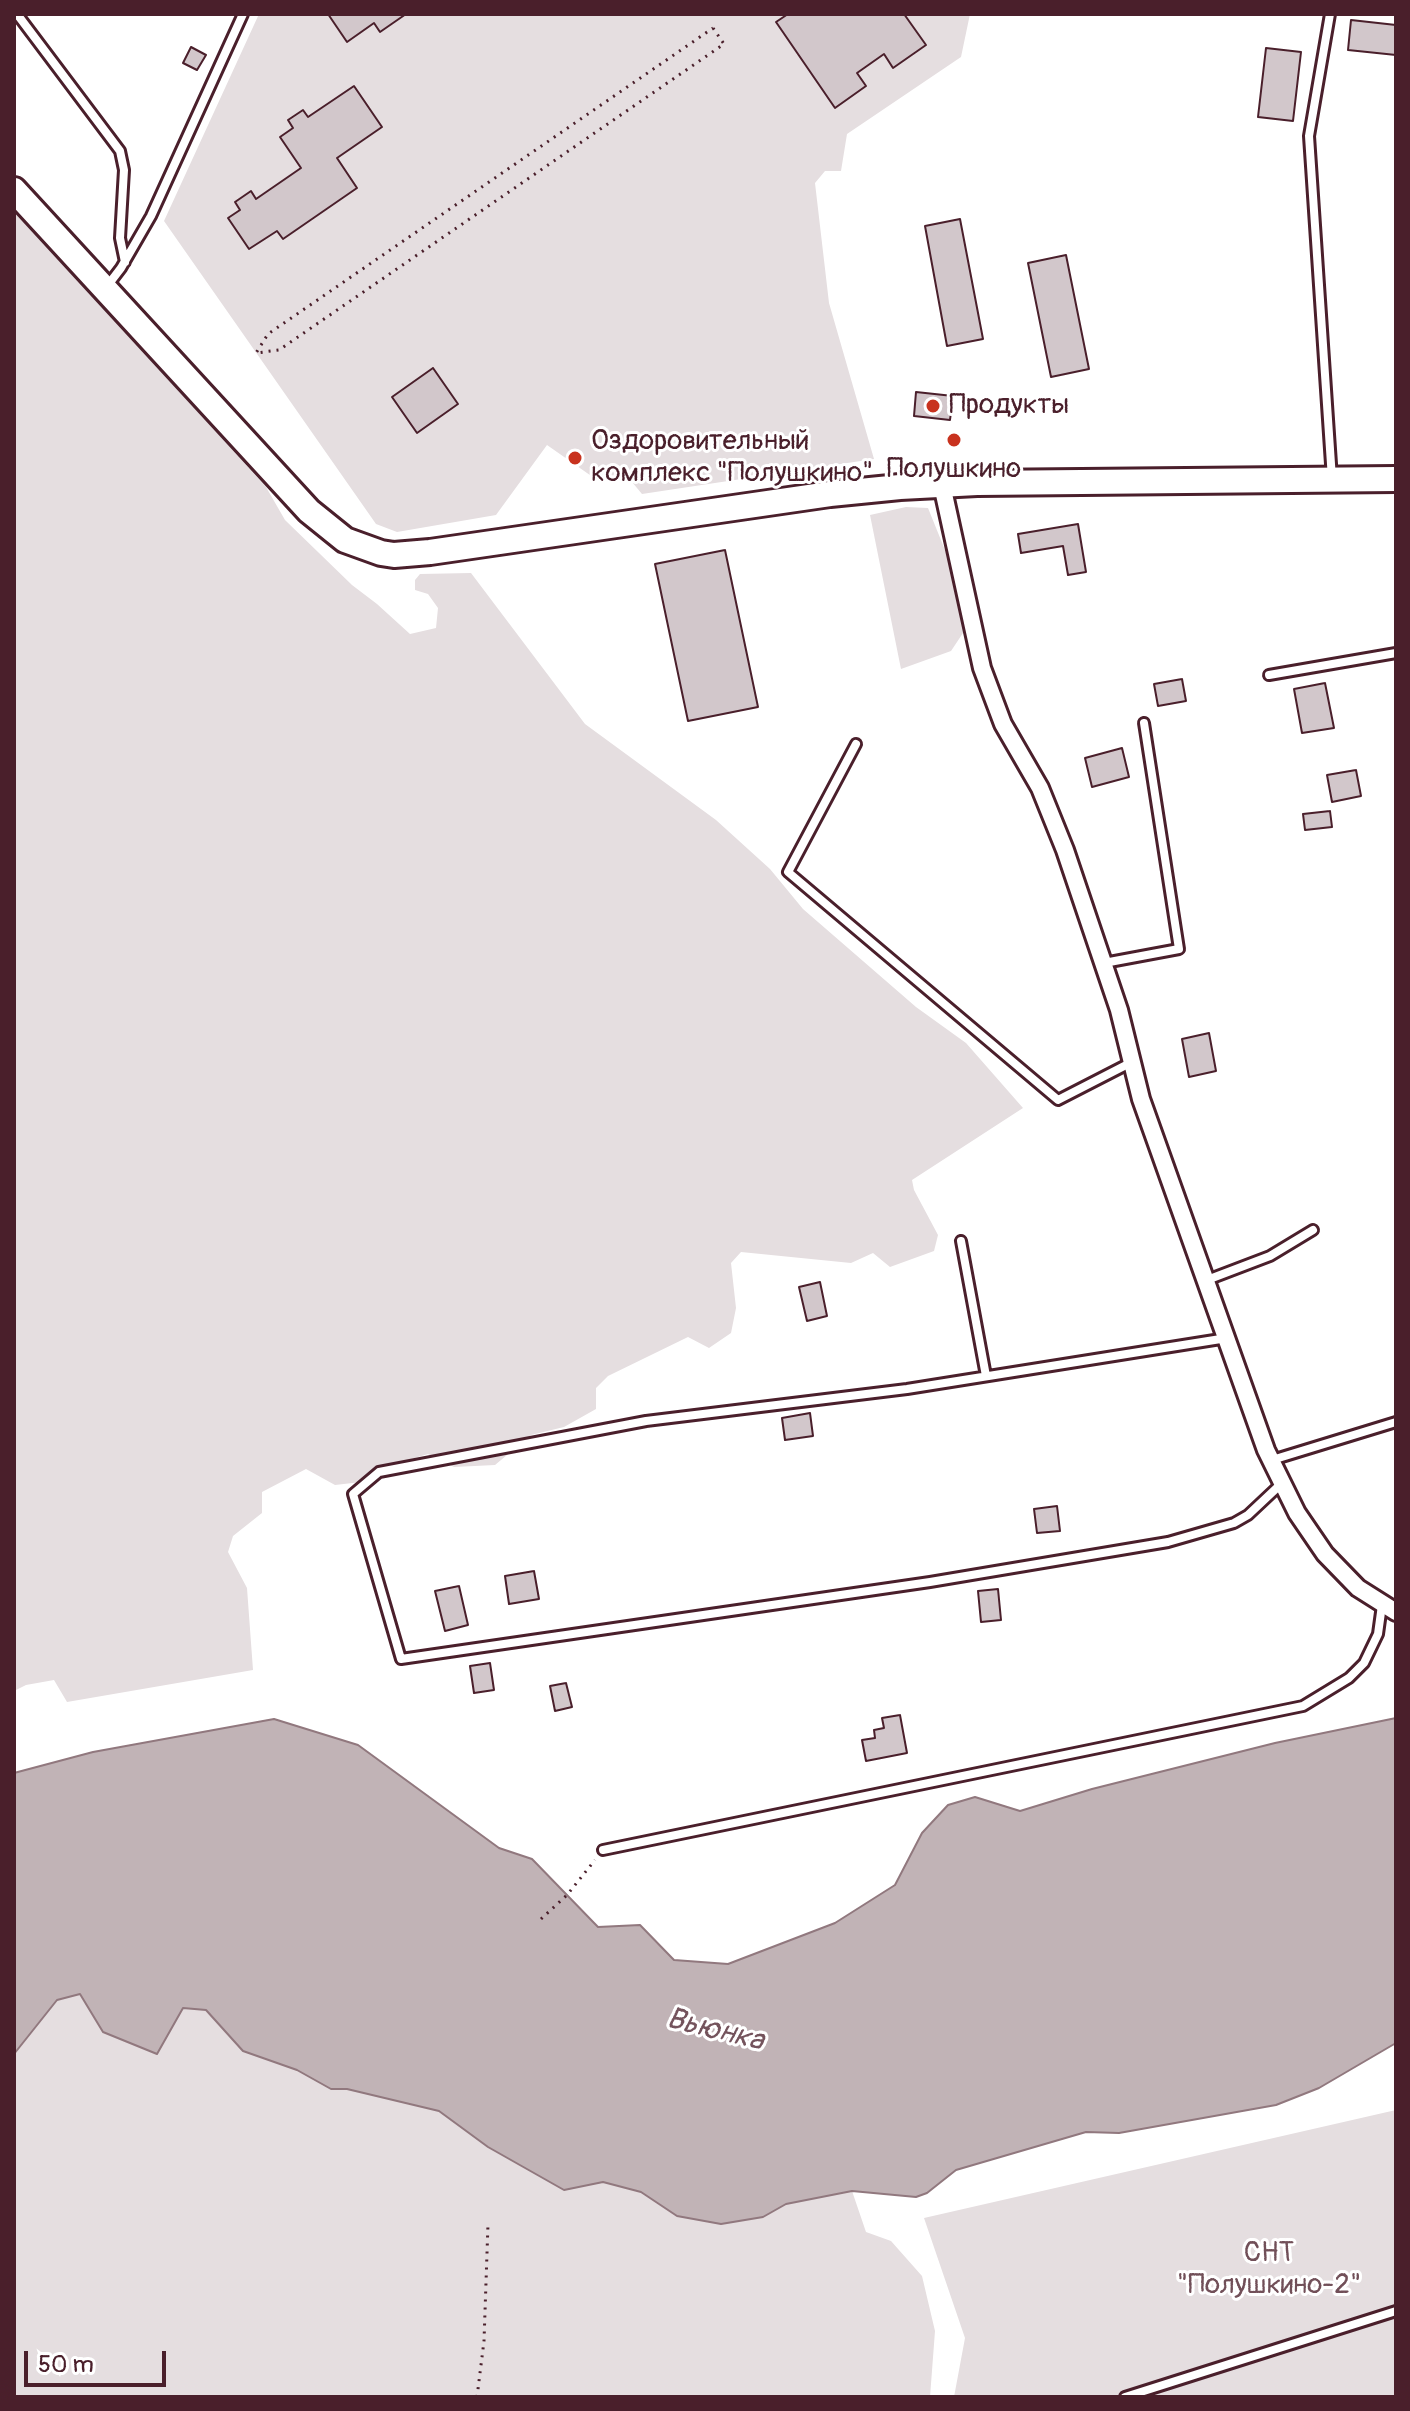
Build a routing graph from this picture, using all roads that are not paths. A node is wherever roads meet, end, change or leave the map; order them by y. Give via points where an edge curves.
1 (17, 14) edge
2 (243, 14) edge
3 (1330, 14) edge
4 (14, 190) edge
5 (125, 262) junction
6 (104, 289) junction
7 (1396, 479) edge
8 (1332, 480) junction
9 (942, 485) junction
10 (1396, 653) edge
11 (1269, 675) dead end
12 (1144, 723) dead end
13 (856, 744) dead end
14 (1104, 963) junction
15 (1132, 1062) junction
16 (1313, 1230) dead end
17 (961, 1241) dead end
18 (1207, 1280) junction
19 (1227, 1338) junction
20 (986, 1376) junction
21 (1396, 1422) edge
22 (1271, 1460) junction
23 (1281, 1484) junction
24 (1389, 1608) edge
25 (603, 1850) road end
26 (1396, 2311) edge
27 (1125, 2397) edge

1 - 5 lane via 120,151
2 - 5 lane
3 - 8 lane via 1309,136
4 - 6 main road
5 - 6 lane
6 - 9 main road via 309,511 345,540 369,550 394,555 430,552 830,494
7 - 8 main road
8 - 9 main road
9 - 14 street via 982,668 1003,724 1049,808
10 - 11 lane
12 - 14 lane via 1179,949
13 - 15 lane via 788,872 1058,1100
14 - 15 street
15 - 18 street
16 - 18 lane via 1270,1256
17 - 20 lane
18 - 19 street
19 - 20 lane
19 - 22 street
20 - 23 lane via 646,1421 379,1472 353,1494 401,1659 1168,1542 1234,1523
21 - 22 lane
22 - 23 street
23 - 24 street via 1325,1554 1358,1588
24 - 25 lane via 1364,1663 1303,1706
26 - 27 lane

